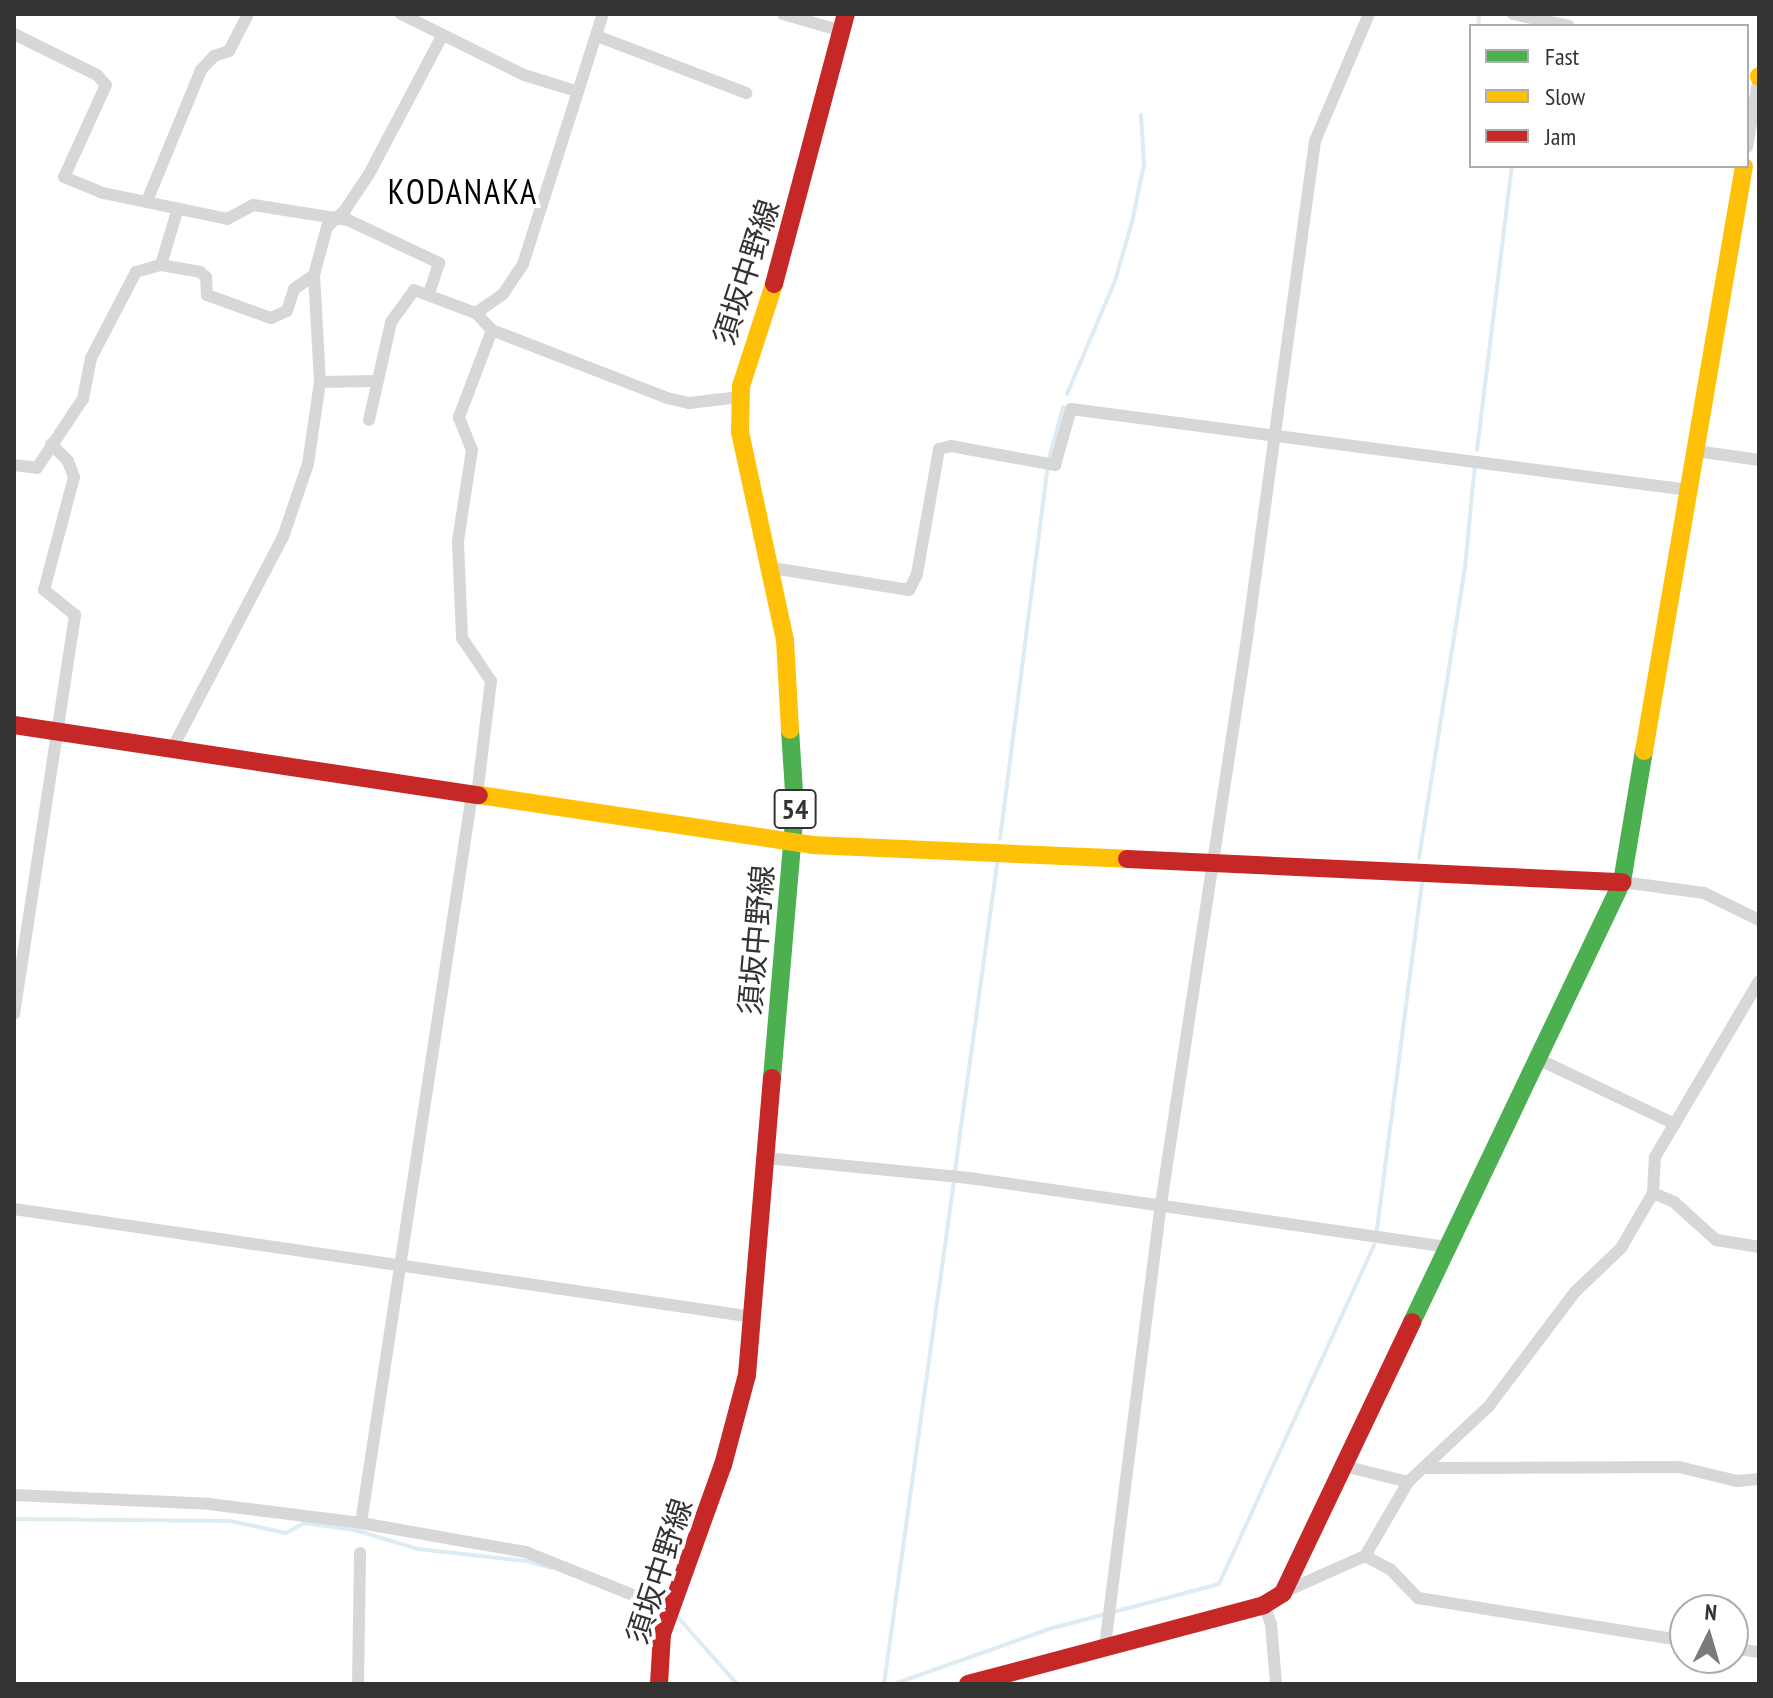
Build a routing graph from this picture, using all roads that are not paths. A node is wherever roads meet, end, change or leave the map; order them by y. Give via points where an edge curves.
1 (248, 14) edge
2 (401, 14) edge
3 (603, 14) edge
4 (783, 14) edge
5 (1369, 14) edge
6 (1513, 14) edge
7 (844, 22) edge
8 (1560, 24) edge
9 (14, 34) edge
10 (597, 36) junction
11 (441, 38) junction
12 (1759, 76) edge
13 (576, 91) junction
14 (746, 93) dead end
15 (1749, 135) edge
16 (1744, 168) edge
17 (147, 201) junction
18 (178, 208) junction
19 (330, 218) junction
20 (161, 265) junction
21 (314, 275) junction
22 (429, 293) junction
23 (476, 313) junction
24 (492, 330) junction
25 (375, 381) junction
26 (320, 382) junction
27 (740, 397) junction
28 (369, 420) dead end
29 (1274, 433) junction
30 (51, 444) junction
31 (1696, 451) junction
32 (1759, 460) edge
33 (14, 465) edge
34 (1689, 490) junction
35 (772, 568) junction
36 (14, 725) edge
37 (58, 732) junction
38 (172, 749) junction
39 (474, 795) junction
40 (792, 840) junction
41 (1213, 866) junction
42 (1622, 882) junction
43 (1759, 920) edge
44 (1759, 981) edge
45 (14, 1014) edge
46 (1540, 1060) junction
47 (1675, 1124) junction
48 (766, 1158) junction
49 (1653, 1193) junction
50 (1161, 1204) junction
51 (14, 1209) edge
52 (1450, 1247) junction
53 (1759, 1247) edge
54 (402, 1267) junction
55 (753, 1317) junction
56 (1344, 1466) junction
57 (1423, 1468) junction
58 (1759, 1479) edge
59 (1408, 1482) junction
60 (14, 1495) edge
61 (361, 1523) junction
62 (360, 1553) dead end
63 (1365, 1556) junction
64 (1283, 1593) junction
65 (1264, 1605) junction
66 (670, 1610) junction
67 (1669, 1638) edge
68 (1105, 1646) junction
69 (358, 1684) edge
70 (659, 1684) edge
71 (968, 1684) edge
72 (1276, 1684) edge

1 - 17 street via 229,51 214,56 201,70
2 - 11 street
3 - 10 street
4 - 7 street
5 - 29 street via 1315,141
6 - 8 street
7 - 27 street, 須坂中野線 / 54 via 797,212 746,360
9 - 17 street via 97,75 106,85 64,177 103,193
10 - 13 street
10 - 14 street
11 - 13 street
11 - 19 street via 369,174 345,210
12 - 15 street
13 - 23 street via 565,145 523,264 503,294
16 - 31 street
17 - 18 street
18 - 19 street via 227,219 253,205
18 - 20 street
19 - 21 street
19 - 22 street via 348,220 439,263
20 - 21 street via 200,272 206,277 207,295 271,318 287,311 294,289
20 - 30 street via 136,272 91,358 83,399
21 - 26 street
22 - 23 street
22 - 25 street via 414,290 391,322
23 - 24 street
24 - 27 street via 667,398 689,403
24 - 39 street via 459,417 472,450 458,541 462,638 491,681
25 - 26 street
25 - 28 street
26 - 38 street via 308,464 283,537
27 - 35 street, 須坂中野線 / 54 via 743,445
29 - 34 street
29 - 35 street via 1071,409 1055,465 951,446 939,449 917,574 909,590
29 - 41 street
30 - 33 street via 37,468
30 - 37 street via 68,461 74,477 44,590 75,615
31 - 32 street
31 - 34 street
34 - 42 street
35 - 40 street, 須坂中野線 / 54 via 793,722
36 - 37 street
37 - 38 street
37 - 45 street
38 - 39 street
39 - 40 street
39 - 54 street
40 - 41 street
40 - 48 street, 須坂中野線 / 54
41 - 42 street
41 - 50 street
42 - 43 street via 1704,893
42 - 46 street
44 - 47 street
46 - 47 street
46 - 52 street
47 - 49 street via 1655,1157
48 - 50 street
48 - 55 street, 須坂中野線 / 54
49 - 53 street via 1674,1202 1716,1240
49 - 57 street via 1621,1248 1575,1292 1489,1406
50 - 52 street
50 - 68 street
51 - 54 street
52 - 56 street
54 - 55 street
54 - 61 street
55 - 66 street, 須坂中野線 / 54 via 741,1404
56 - 59 street
56 - 64 street
57 - 58 street via 1679,1467 1737,1481
57 - 59 street
59 - 63 street
60 - 61 street via 209,1504
61 - 66 street via 526,1552
62 - 69 street
63 - 64 street
63 - 67 street via 1391,1570 1418,1598
64 - 65 street
65 - 68 street
65 - 72 street via 1271,1624
66 - 70 street, 須坂中野線 / 54 via 662,1634
68 - 71 street

